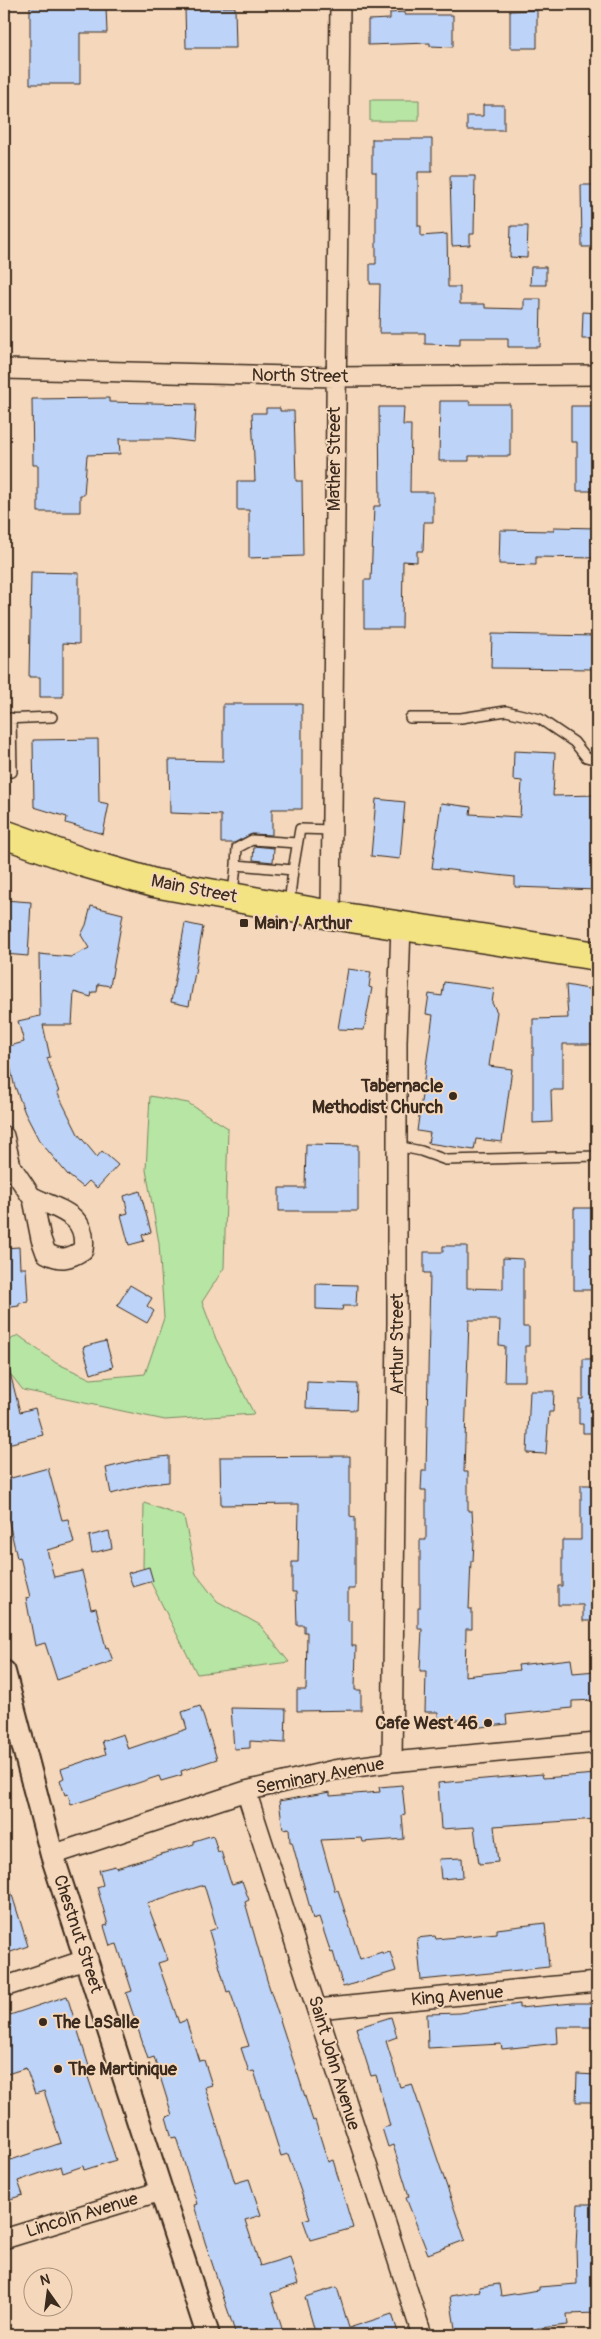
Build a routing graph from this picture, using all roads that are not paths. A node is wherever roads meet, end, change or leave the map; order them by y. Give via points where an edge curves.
1 (340, 4) edge
2 (4, 369) edge
3 (597, 375) edge
4 (335, 377) junction
5 (52, 717) dead end
6 (7, 718) edge
7 (410, 718) dead end
8 (597, 760) edge
9 (4, 772) edge
10 (332, 830) junction
11 (4, 834) edge
12 (297, 843) junction
13 (236, 865) junction
14 (293, 870) junction
15 (232, 897) junction
16 (289, 907) junction
17 (331, 915) junction
18 (401, 926) junction
19 (597, 956) edge
20 (4, 1136) edge
21 (397, 1146) junction
22 (597, 1156) edge
23 (33, 1199) dead end
24 (4, 1672) edge
25 (10, 1729) edge
26 (597, 1743) edge
27 (392, 1762) junction
28 (246, 1791) junction
29 (52, 1855) junction
30 (88, 1959) junction
31 (597, 1982) edge
32 (4, 1987) edge
33 (317, 2009) junction
34 (161, 2191) junction
35 (4, 2239) edge
36 (208, 2335) edge
37 (422, 2335) edge

1 - 4 street, Mather Street
2 - 4 street, North Street
3 - 4 street, North Street
4 - 10 street, Mather Street
5 - 6 lane
6 - 9 lane via 12,772
7 - 8 lane via 461,718 506,711 546,722 574,742 586,757
10 - 12 lane via 300,829
10 - 17 street, Mather Street
11 - 15 main road, Main Street via 85,863 154,882
12 - 13 lane via 252,840 237,848
12 - 14 lane
13 - 14 lane
13 - 15 lane
14 - 16 lane
15 - 16 main road, Main Street
16 - 17 main road, Main Street
17 - 18 main road, Main Street
18 - 19 main road, Main Street
18 - 21 street, Arthur Street
20 - 23 street via 11,1166
21 - 22 lane via 446,1160
21 - 27 street, Arthur Street
24 - 25 street, Chestnut Street
25 - 29 street, Chestnut Street
26 - 27 street, Seminary Avenue
27 - 28 street, Seminary Avenue via 334,1770
28 - 29 street, Seminary Avenue
28 - 33 street, Saint John Avenue
29 - 30 street, Chestnut Street
30 - 32 street
30 - 34 street, Chestnut Street
31 - 33 street, King Avenue
33 - 37 street, Saint John Avenue
34 - 35 street, Lincoln Avenue
34 - 36 street, Chestnut Street

